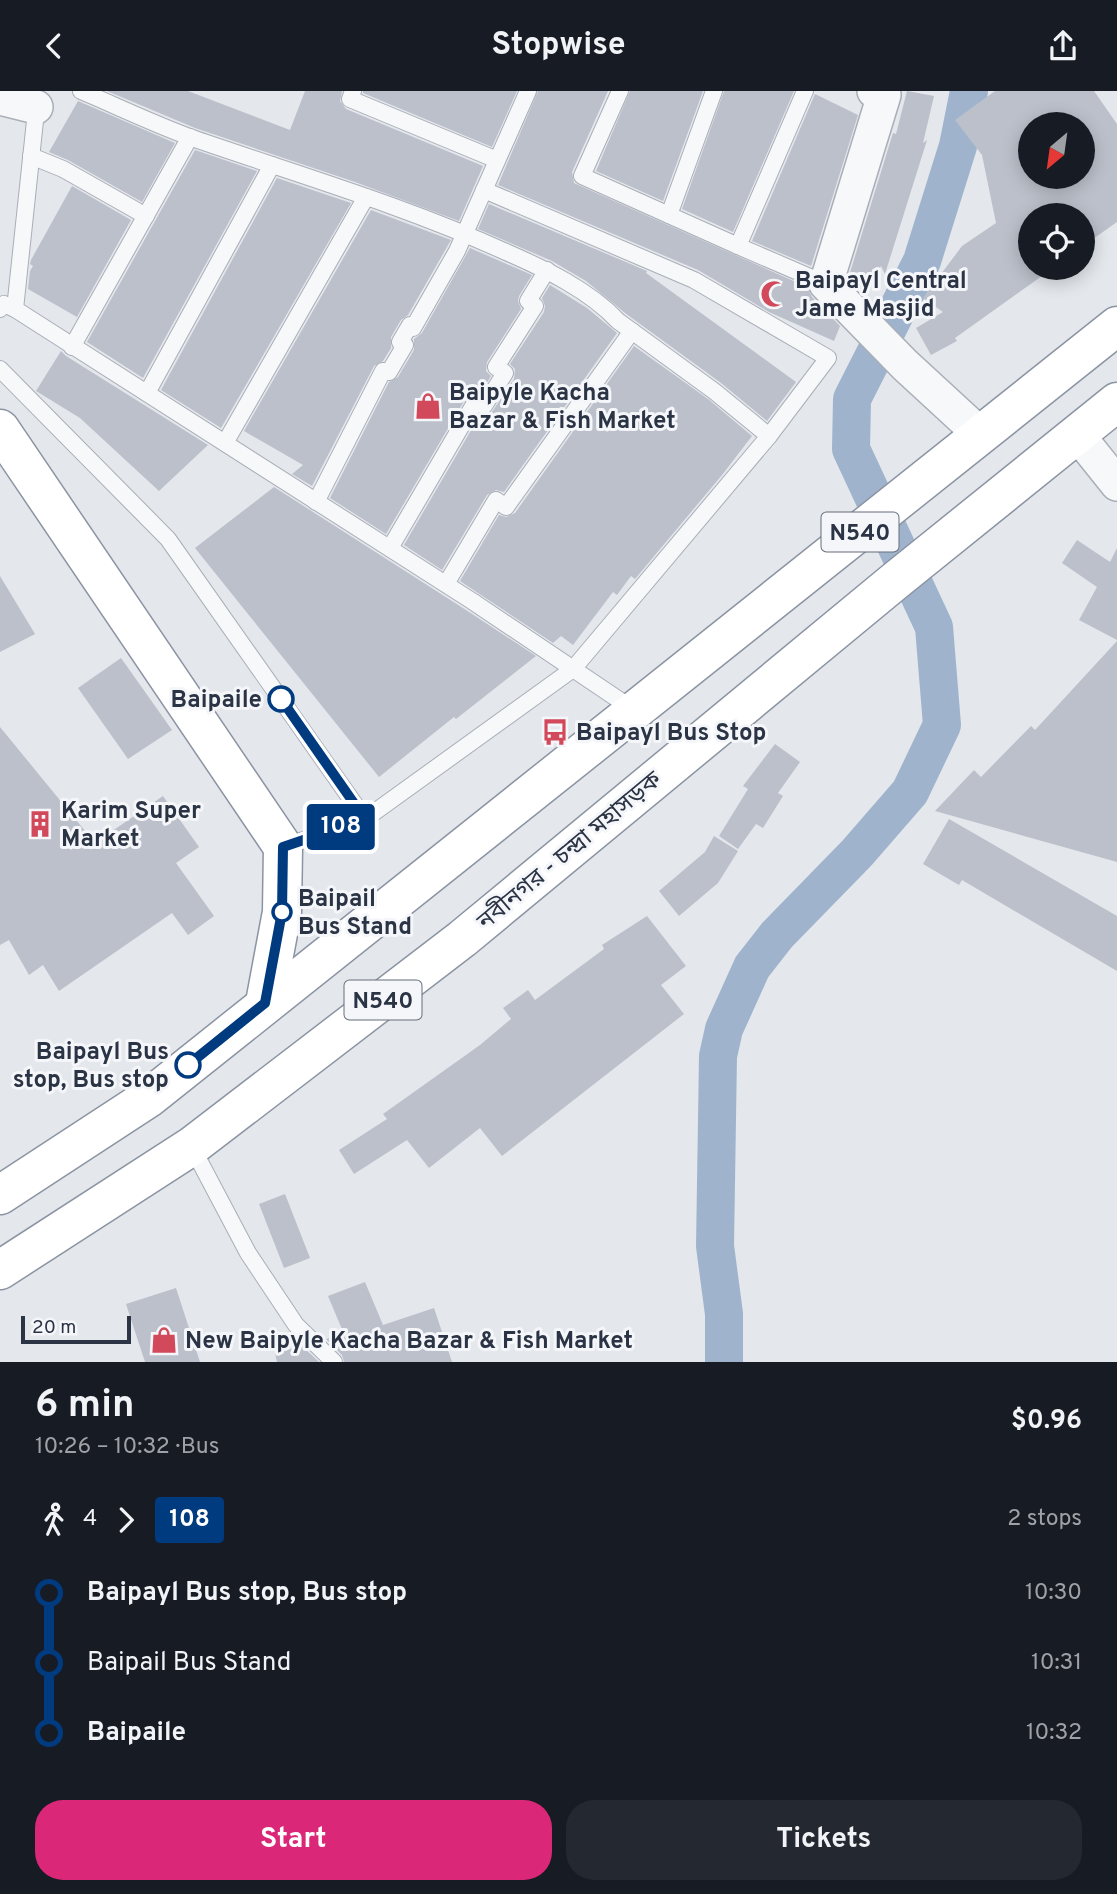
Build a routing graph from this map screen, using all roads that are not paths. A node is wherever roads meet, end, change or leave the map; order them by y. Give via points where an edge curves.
1 (81, 91) edge
2 (353, 91) edge
3 (528, 91) edge
4 (620, 91) edge
5 (714, 91) edge
6 (805, 91) edge
7 (874, 91) edge
8 (0, 99) edge
9 (37, 99) edge
10 (190, 137) junction
11 (31, 156) junction
12 (497, 160) junction
13 (272, 165) junction
14 (484, 190) junction
15 (366, 197) junction
16 (669, 215) junction
17 (146, 216) junction
18 (464, 233) junction
19 (738, 246) junction
20 (547, 270) junction
21 (826, 284) junction
22 (7, 309) edge
23 (1117, 326) edge
24 (632, 331) junction
25 (72, 347) junction
26 (0, 369) edge
27 (147, 393) junction
28 (1117, 402) edge
29 (0, 429) edge
30 (981, 435) junction
31 (769, 436) junction
32 (1070, 440) junction
33 (225, 443) junction
34 (1117, 484) edge
35 (316, 502) junction
36 (390, 548) junction
37 (446, 584) junction
38 (573, 669) junction
39 (636, 711) junction
40 (365, 819) junction
41 (283, 847) junction
42 (265, 1003) junction
43 (192, 1146) junction
44 (0, 1195) edge
45 (0, 1271) edge
46 (334, 1362) edge

1 - 10 lane
2 - 12 lane via 349,99
3 - 12 lane
4 - 16 lane via 582,176
5 - 16 lane
6 - 19 lane
7 - 21 street via 884,95
8 - 9 street
9 - 11 lane
10 - 13 lane
10 - 17 lane
11 - 17 lane
11 - 22 lane
12 - 14 lane
13 - 15 lane
13 - 27 lane
14 - 18 lane
14 - 31 lane via 694,280 828,358
15 - 18 lane
15 - 33 lane
16 - 19 lane
17 - 25 lane
18 - 20 lane
18 - 35 lane via 413,328 410,325 400,342 405,345 389,373 383,371
19 - 21 lane
20 - 24 lane
20 - 36 lane via 528,301 535,306 496,367 505,373 484,406 476,401
21 - 30 street
22 - 25 lane
23 - 30 highway, N540
24 - 31 lane
24 - 37 lane via 506,507 496,500
25 - 27 lane
26 - 40 lane via 168,539
27 - 33 lane
28 - 32 highway, নবীনগর - চন্দ্রা মহাসড়ক / N540
29 - 41 highway
30 - 39 highway, N540
31 - 38 lane
32 - 34 street
32 - 43 highway, নবীনগর - চন্দ্রা মহাসড়ক / N540 via 462,939
33 - 35 lane
35 - 36 lane
36 - 37 lane
37 - 38 lane
38 - 39 lane
38 - 40 lane
39 - 42 highway, N540
40 - 41 lane
41 - 42 highway via 282,912
42 - 44 highway, N540 via 150,1097
43 - 45 highway, নবীনগর - চন্দ্রা মহাসড়ক / N540
43 - 46 lane via 248,1253 296,1325

